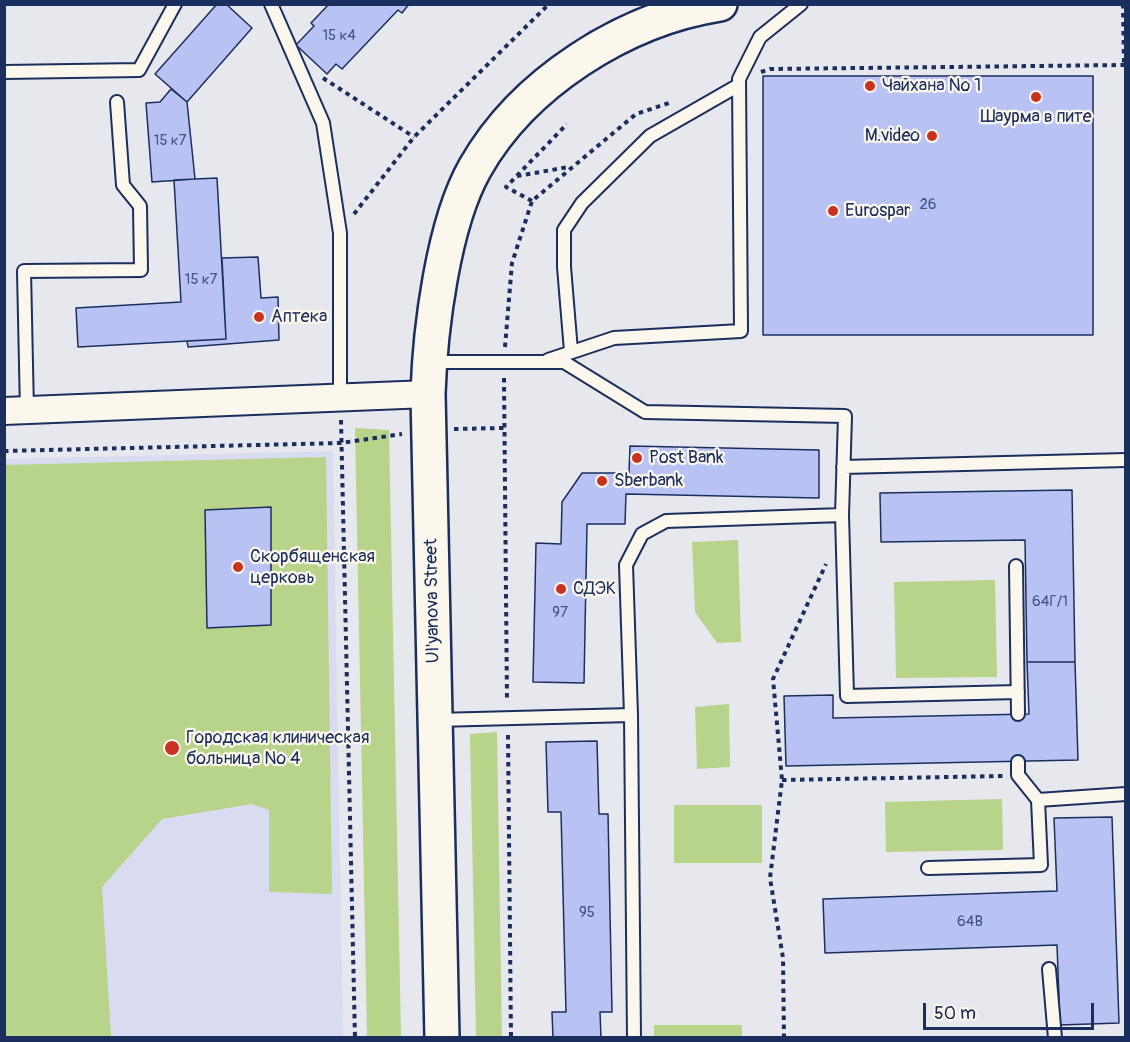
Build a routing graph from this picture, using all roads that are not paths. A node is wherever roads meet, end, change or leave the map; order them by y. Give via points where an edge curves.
1 (175, 4) edge
2 (271, 4) edge
3 (720, 4) edge
4 (801, 4) edge
5 (4, 72) edge
6 (739, 85) junction
7 (117, 102) dead end
8 (571, 351) junction
9 (542, 362) junction
10 (428, 378) junction
11 (340, 396) junction
12 (16, 411) edge
13 (1125, 460) edge
14 (843, 467) junction
15 (842, 515) junction
16 (1016, 566) dead end
17 (1018, 692) junction
18 (1018, 714) dead end
19 (631, 715) junction
20 (436, 720) junction
21 (1018, 762) dead end
22 (1125, 794) edge
23 (1038, 800) junction
24 (928, 868) dead end
25 (1049, 969) dead end
26 (442, 1038) edge
27 (634, 1038) edge
28 (1054, 1038) edge

1 - 5 lane via 140,70
2 - 11 lane via 323,123 340,233
3 - 10 main road, Ul'yanova Street via 690,9 643,25 596,51 557,76 495,138 474,170 449,235
4 - 6 lane via 760,37
6 - 8 lane via 650,136 582,203 564,230
6 - 8 lane via 741,331 614,338
7 - 12 lane via 123,185 140,206 141,270 24,271
8 - 9 lane
9 - 10 lane
9 - 14 lane via 564,362 645,412 845,416
10 - 11 street
10 - 20 main road, Ul'yanova Street
11 - 12 street
13 - 14 lane
14 - 15 lane
15 - 17 lane via 847,696
15 - 19 lane via 666,521 642,534 626,565
16 - 17 lane
17 - 18 lane
19 - 20 lane
19 - 27 lane
20 - 26 main road, Ul'yanova Street
21 - 23 lane via 1018,775
22 - 23 lane
23 - 24 lane via 1041,865
25 - 28 lane

